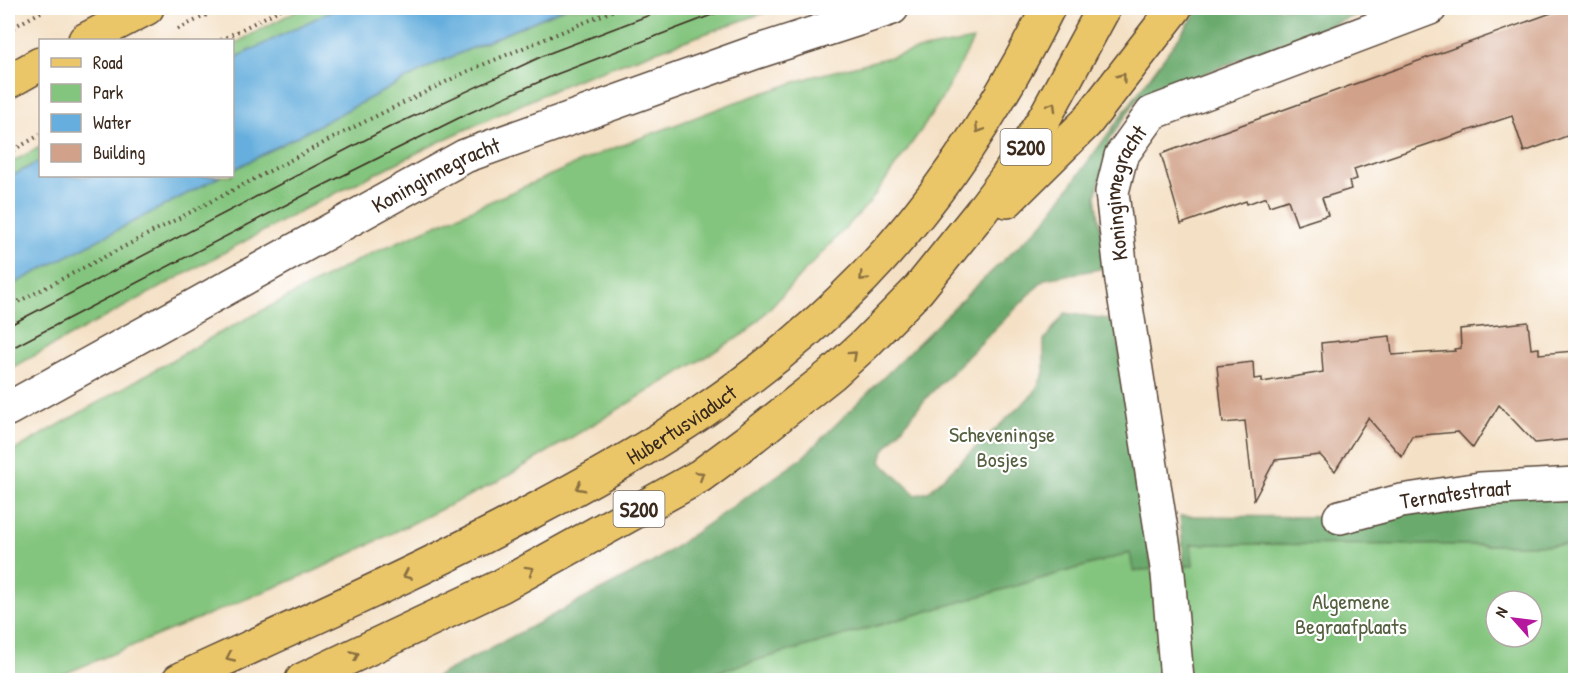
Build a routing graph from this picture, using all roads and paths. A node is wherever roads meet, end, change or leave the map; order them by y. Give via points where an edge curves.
1 (48, 8) edge
2 (147, 8) edge
3 (221, 8) edge
4 (283, 8) edge
5 (619, 8) edge
6 (892, 8) edge
7 (1175, 8) edge
8 (1430, 8) edge
9 (1104, 9) edge
10 (1044, 16) edge
11 (8, 30) edge
12 (175, 31) dead end
13 (87, 39) edge
14 (223, 39) edge
15 (39, 65) edge
16 (8, 82) edge
17 (39, 136) edge
18 (8, 153) edge
19 (933, 273) junction
20 (8, 307) edge
21 (8, 409) edge
22 (1575, 484) edge
23 (1340, 517) dead end
24 (179, 681) edge
25 (302, 681) edge
26 (1177, 681) edge

1 - 11 path
2 - 13 main road
3 - 12 path
4 - 14 path
5 - 20 path via 468,71
6 - 21 street, Koninginnegracht via 465,156
19 -> 7 main road via 1086,123
8 - 26 street, Koninginnegracht via 1152,112 1121,156 1112,192 1122,281 1168,574
19 -> 9 main road, S200 via 1033,137
10 -> 24 main road, Hubertusviaduct / S200 via 969,146 902,234 827,313 752,377 674,432 603,475 451,554
15 - 16 main road
17 - 18 path
25 -> 19 main road, S200 via 501,586 700,476 832,374
22 - 23 street, Ternatestraat via 1480,489 1401,501

